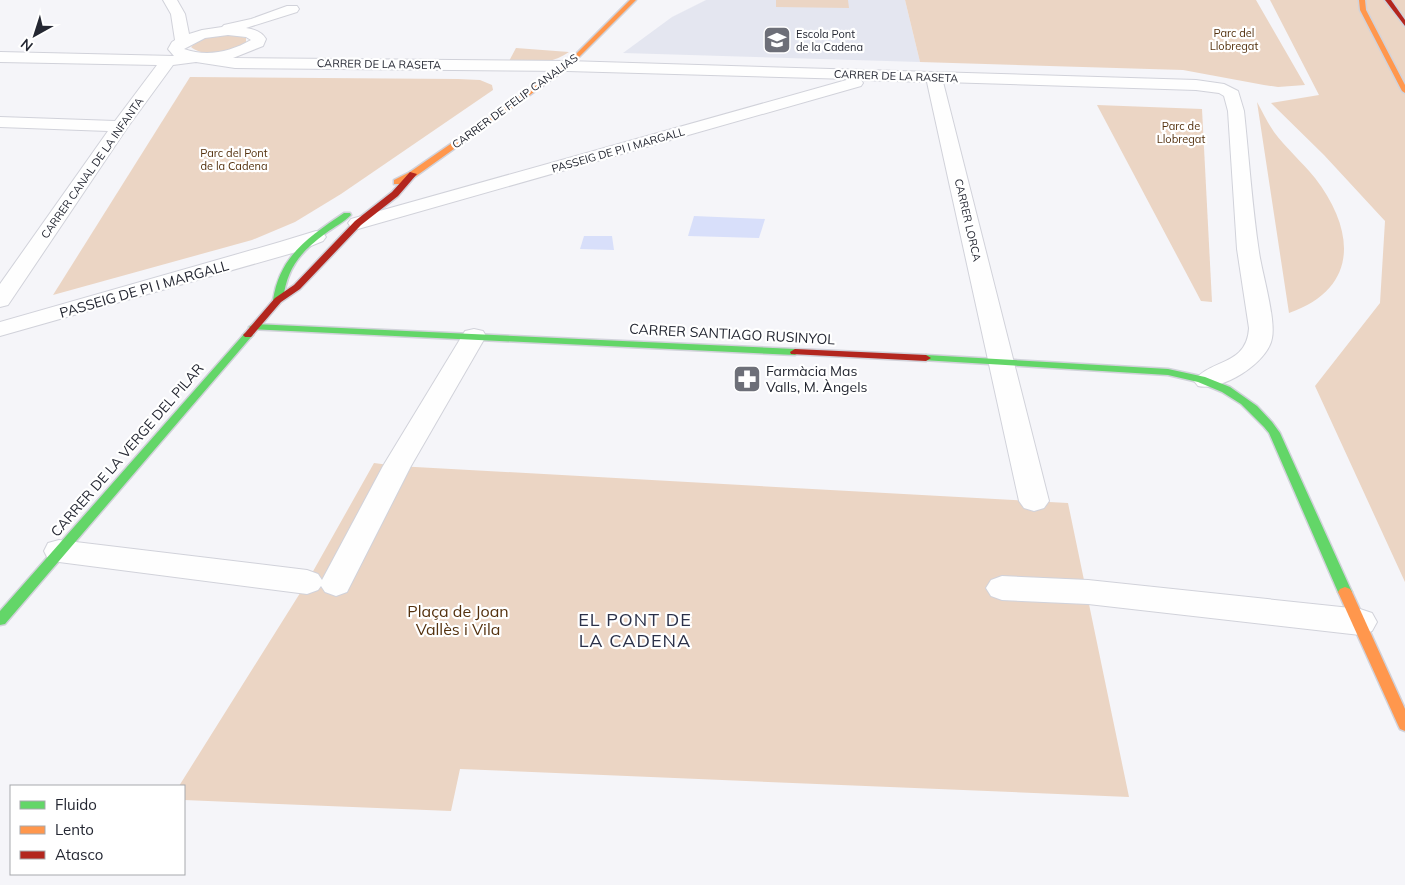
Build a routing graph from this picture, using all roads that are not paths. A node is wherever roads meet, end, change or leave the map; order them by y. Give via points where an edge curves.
1 (170, 0) edge
2 (633, 0) edge
3 (1362, 0) edge
4 (1388, 0) edge
5 (296, 5) edge
6 (1405, 24) edge
7 (215, 32) junction
8 (183, 41) junction
9 (258, 41) junction
10 (0, 57) edge
11 (199, 57) junction
12 (168, 61) junction
13 (269, 62) junction
14 (489, 66) junction
15 (567, 66) junction
16 (878, 77) junction
17 (934, 78) junction
18 (532, 90) junction
19 (1405, 92) edge
20 (0, 122) edge
21 (120, 126) junction
22 (413, 174) junction
23 (375, 195) dead end
24 (356, 217) junction
25 (302, 244) junction
26 (304, 279) junction
27 (0, 300) edge
28 (278, 300) junction
29 (254, 327) junction
30 (0, 329) edge
31 (474, 336) junction
32 (1002, 363) junction
33 (1207, 381) junction
34 (1034, 501) dead end
35 (59, 551) junction
36 (1002, 588) dead end
37 (0, 620) edge
38 (1360, 622) junction
39 (1405, 725) edge

1 - 8 street via 178,14
2 - 15 main road, CARRER DE FELIP CANALIAS
3 - 19 main road via 1363,10
4 - 6 main road
5 - 7 street via 255,22
5 - 9 street
7 - 8 street
7 - 9 street via 250,33
8 - 11 street via 177,45 178,52
9 - 11 street via 233,54
9 - 13 street via 250,54
10 - 12 street
11 - 12 street
11 - 13 street, CARRER DE LA RASETA via 235,63
12 - 21 street, CARRER CANAL DE LA INFANTA
13 - 14 street, CARRER DE LA RASETA
14 - 15 street, CARRER DE LA RASETA via 543,71
14 - 18 street, CARRER DE LA RASETA via 526,76 532,80
15 - 16 street, CARRER DE LA RASETA
15 - 18 main road, CARRER DE FELIP CANALIAS
16 - 17 street, CARRER DE LA RASETA
16 - 24 street, PASSEIG DE PI I MARGALL
17 - 32 street, CARRER LORCA
17 - 33 street, CARRER DE LA RASETA via 1196,85 1224,89 1232,94 1251,274 1261,334 1258,346 1249,356
18 - 22 main road, CARRER DE FELIP CANALIAS
20 - 21 street
21 - 27 street, CARRER CANAL DE LA INFANTA
22 - 23 main road, CARRER DE FELIP CANALIAS
22 - 24 main road, CARRER DE FELIP CANALIAS via 395,194
24 - 25 main road, CARRER DE FELIP CANALIAS
24 - 26 main road, CARRER DE LA VERGE DEL PILAR
25 - 26 main road via 312,252 301,265
25 - 28 main road via 290,258 282,276 277,288
25 - 30 street, PASSEIG DE PI I MARGALL
26 - 28 main road, CARRER DE LA VERGE DEL PILAR via 297,288
28 - 29 main road, CARRER DE LA VERGE DEL PILAR
29 - 31 main road, CARRER SANTIAGO RUSINYOL
29 - 35 main road, CARRER DE LA VERGE DEL PILAR
31 - 32 main road, CARRER SANTIAGO RUSINYOL
31 - 35 street via 397,466 322,583
32 - 33 main road, CARRER SANTIAGO RUSINYOL via 1168,372
32 - 34 street, CARRER LORCA
33 - 38 main road, CARRER SANTIAGO RUSINYOL via 1249,406 1263,417 1274,433
35 - 37 main road, CARRER DE LA VERGE DEL PILAR
36 - 38 street via 1088,592
38 - 39 main road, CARRER SANTIAGO RUSINYOL

